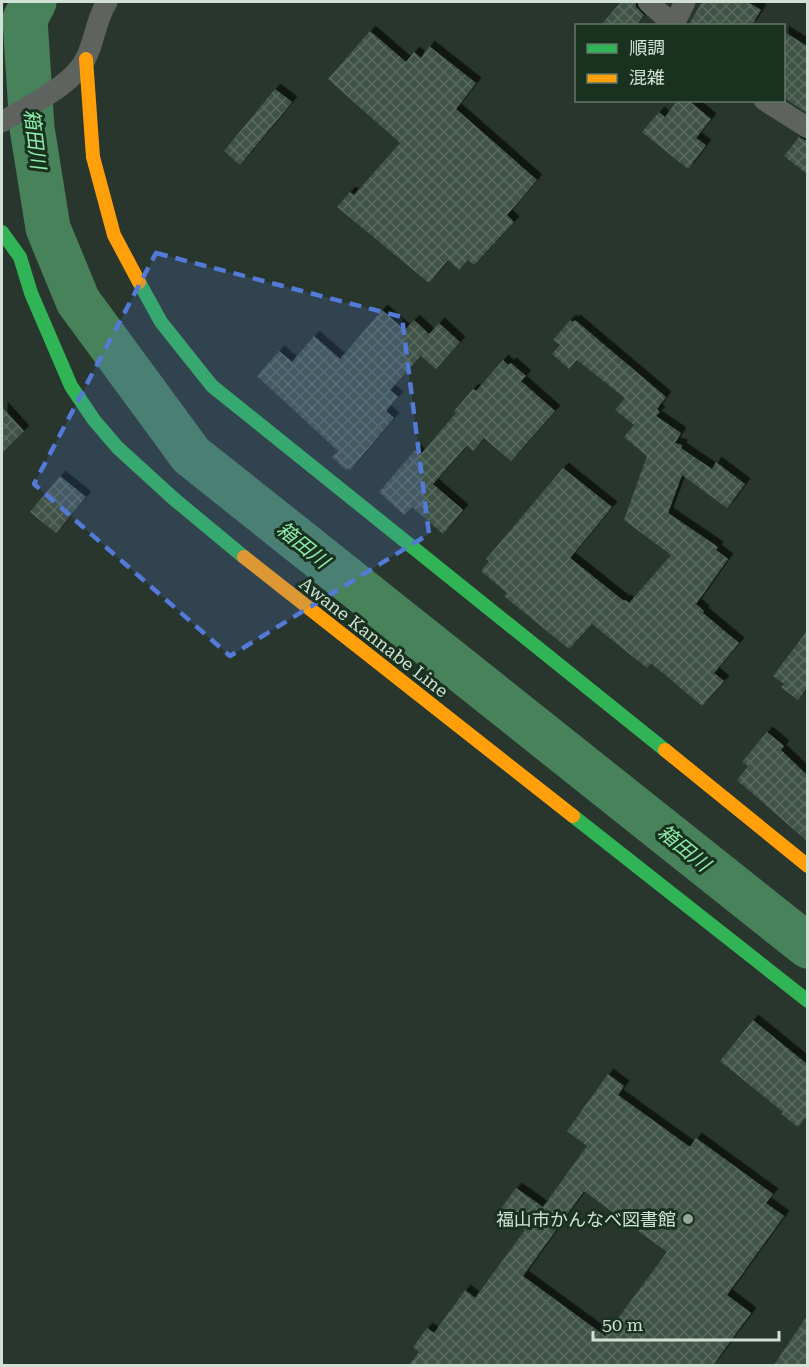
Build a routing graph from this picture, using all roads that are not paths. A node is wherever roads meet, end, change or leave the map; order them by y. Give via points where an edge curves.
1 (107, 2) edge
2 (648, 2) edge
3 (686, 2) edge
4 (674, 24) edge
5 (675, 24) edge
6 (86, 59) junction
7 (768, 102) edge
8 (2, 122) edge
9 (807, 128) edge
10 (2, 232) edge
11 (807, 866) edge
12 (807, 1001) edge

1 - 6 street via 99,14
2 - 4 street
3 - 5 street
6 - 8 street via 68,81
6 - 11 main road via 93,157 114,235 161,322 212,386
7 - 9 street
10 - 12 main road, Awane Kannabe Line via 20,257 39,313 72,386 117,447 268,577

